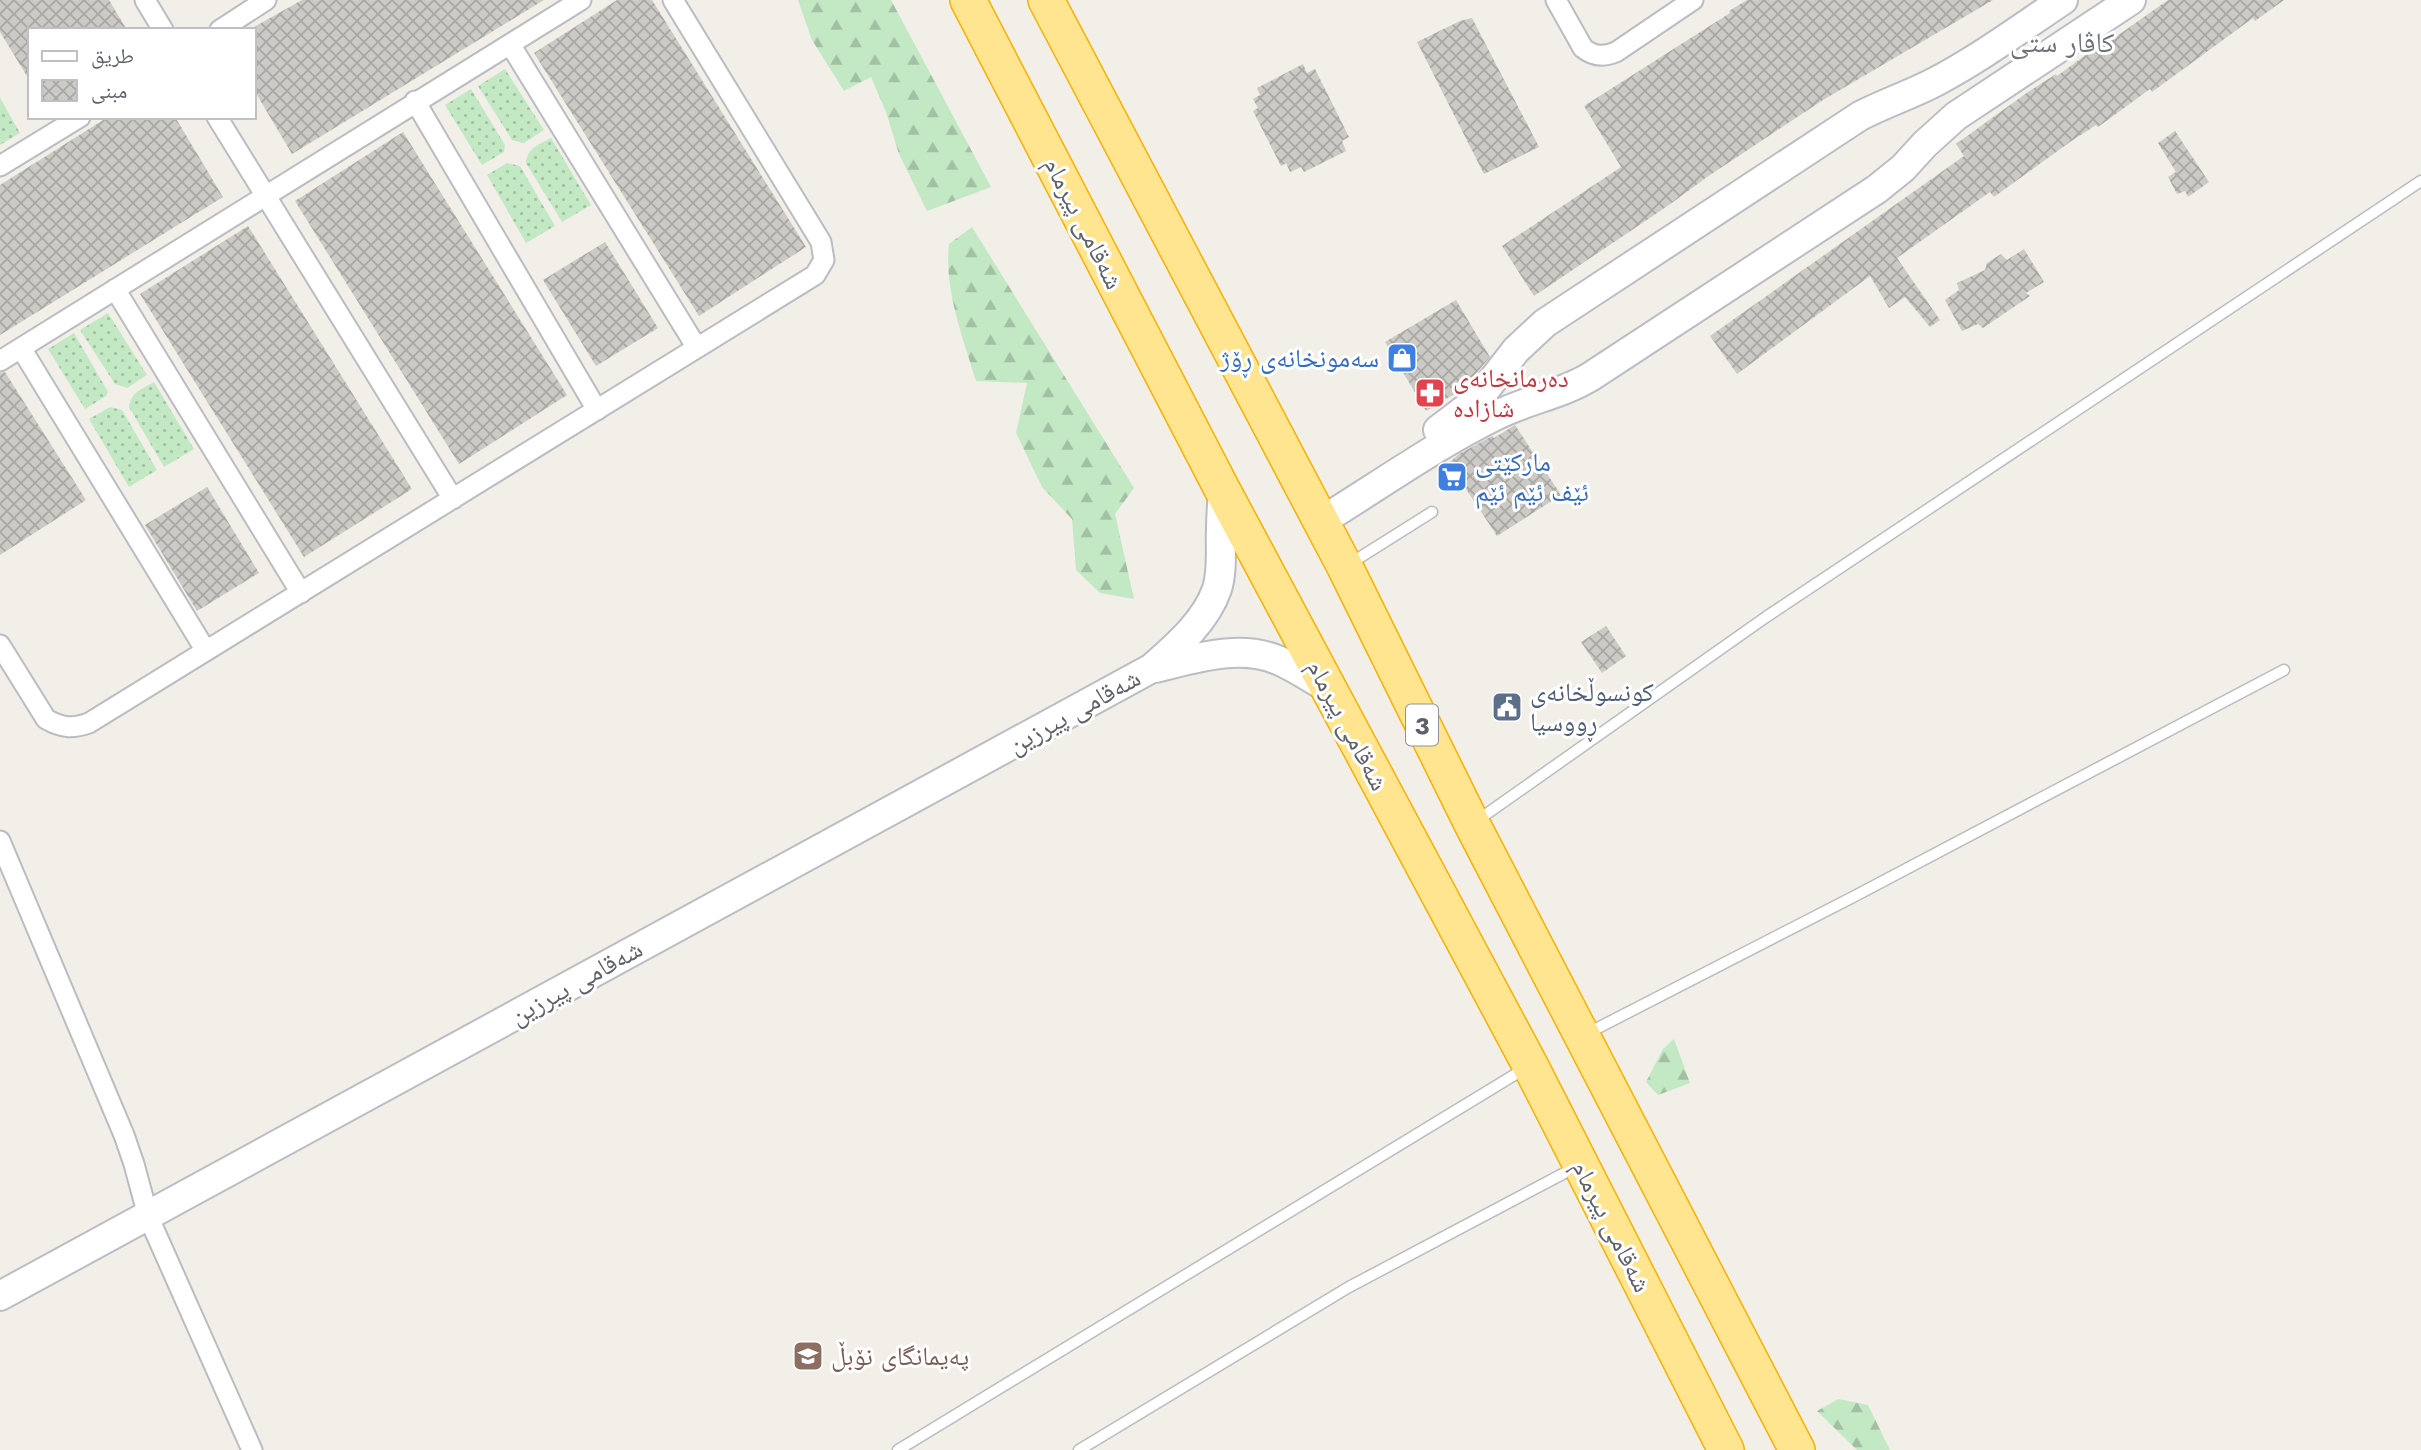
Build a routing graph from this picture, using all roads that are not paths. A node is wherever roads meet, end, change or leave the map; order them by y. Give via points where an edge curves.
1 (145, 0) edge
2 (266, 0) edge
3 (581, 0) edge
4 (673, 0) edge
5 (968, 0) edge
6 (1046, 0) edge
7 (1556, 0) edge
8 (1693, 0) edge
9 (2063, 0) edge
10 (2131, 0) edge
11 (162, 28) edge
12 (223, 28) edge
13 (510, 44) junction
14 (1910, 94) junction
15 (415, 101) junction
16 (77, 119) edge
17 (218, 119) edge
18 (1937, 132) junction
19 (0, 166) edge
20 (2421, 181) edge
21 (265, 195) junction
22 (115, 289) junction
23 (21, 348) junction
24 (696, 348) junction
25 (0, 361) edge
26 (1505, 362) junction
27 (1531, 401) junction
28 (597, 410) junction
29 (1473, 416) junction
30 (1223, 491) junction
31 (453, 499) junction
32 (1432, 512) dead end
33 (1315, 513) junction
34 (1345, 567) junction
35 (301, 593) junction
36 (0, 645) edge
37 (206, 651) junction
38 (1152, 668) junction
39 (2284, 670) dead end
40 (1328, 688) junction
41 (1472, 824) junction
42 (0, 841) edge
43 (1582, 1037) junction
44 (1530, 1065) junction
45 (1581, 1164) junction
46 (148, 1216) junction
47 (0, 1296) edge
48 (252, 1450) edge
49 (898, 1450) edge
50 (1079, 1450) edge
51 (1726, 1450) edge
52 (1797, 1450) edge

1 - 11 street
2 - 12 street
3 - 13 street
4 - 24 street via 825,254 815,275
5 - 30 highway, شەقامی پیرمام
6 - 33 highway, 3
7 - 8 street via 1583,48 1602,56 1616,52
9 - 14 street via 1960,68
10 - 18 street
13 - 15 street
13 - 24 street
14 - 18 street
14 - 26 street via 1860,116 1564,309
15 - 21 street
15 - 28 street
16 - 19 street
17 - 21 street
18 - 27 street via 1877,189 1590,377
20 - 41 lane via 1766,617
21 - 22 street
21 - 31 street
22 - 23 street
22 - 35 street
23 - 25 street
23 - 37 street
24 - 28 street
26 - 27 street
26 - 29 street
27 - 29 street
28 - 31 street
29 - 33 street
30 - 38 street via 1218,588 1196,624
30 - 40 highway, شەقامی پیرمام
31 - 35 street
32 - 34 lane
33 - 34 highway, 3
34 - 41 highway, 3
35 - 37 street
36 - 37 street via 46,719 74,729
38 - 40 street via 1219,654 1249,654 1278,660
38 - 46 street, شەقامی پیرزین
39 - 43 lane
40 - 44 highway, شەقامی پیرمام
41 - 43 highway, 3
42 - 46 street via 124,1135
43 - 52 highway, 3
44 - 45 highway, شەقامی پیرمام
44 - 49 lane
45 - 50 lane via 1349,1287
45 - 51 highway, شەقامی پیرمام
46 - 47 street, شەقامی پیرزین
46 - 48 street

